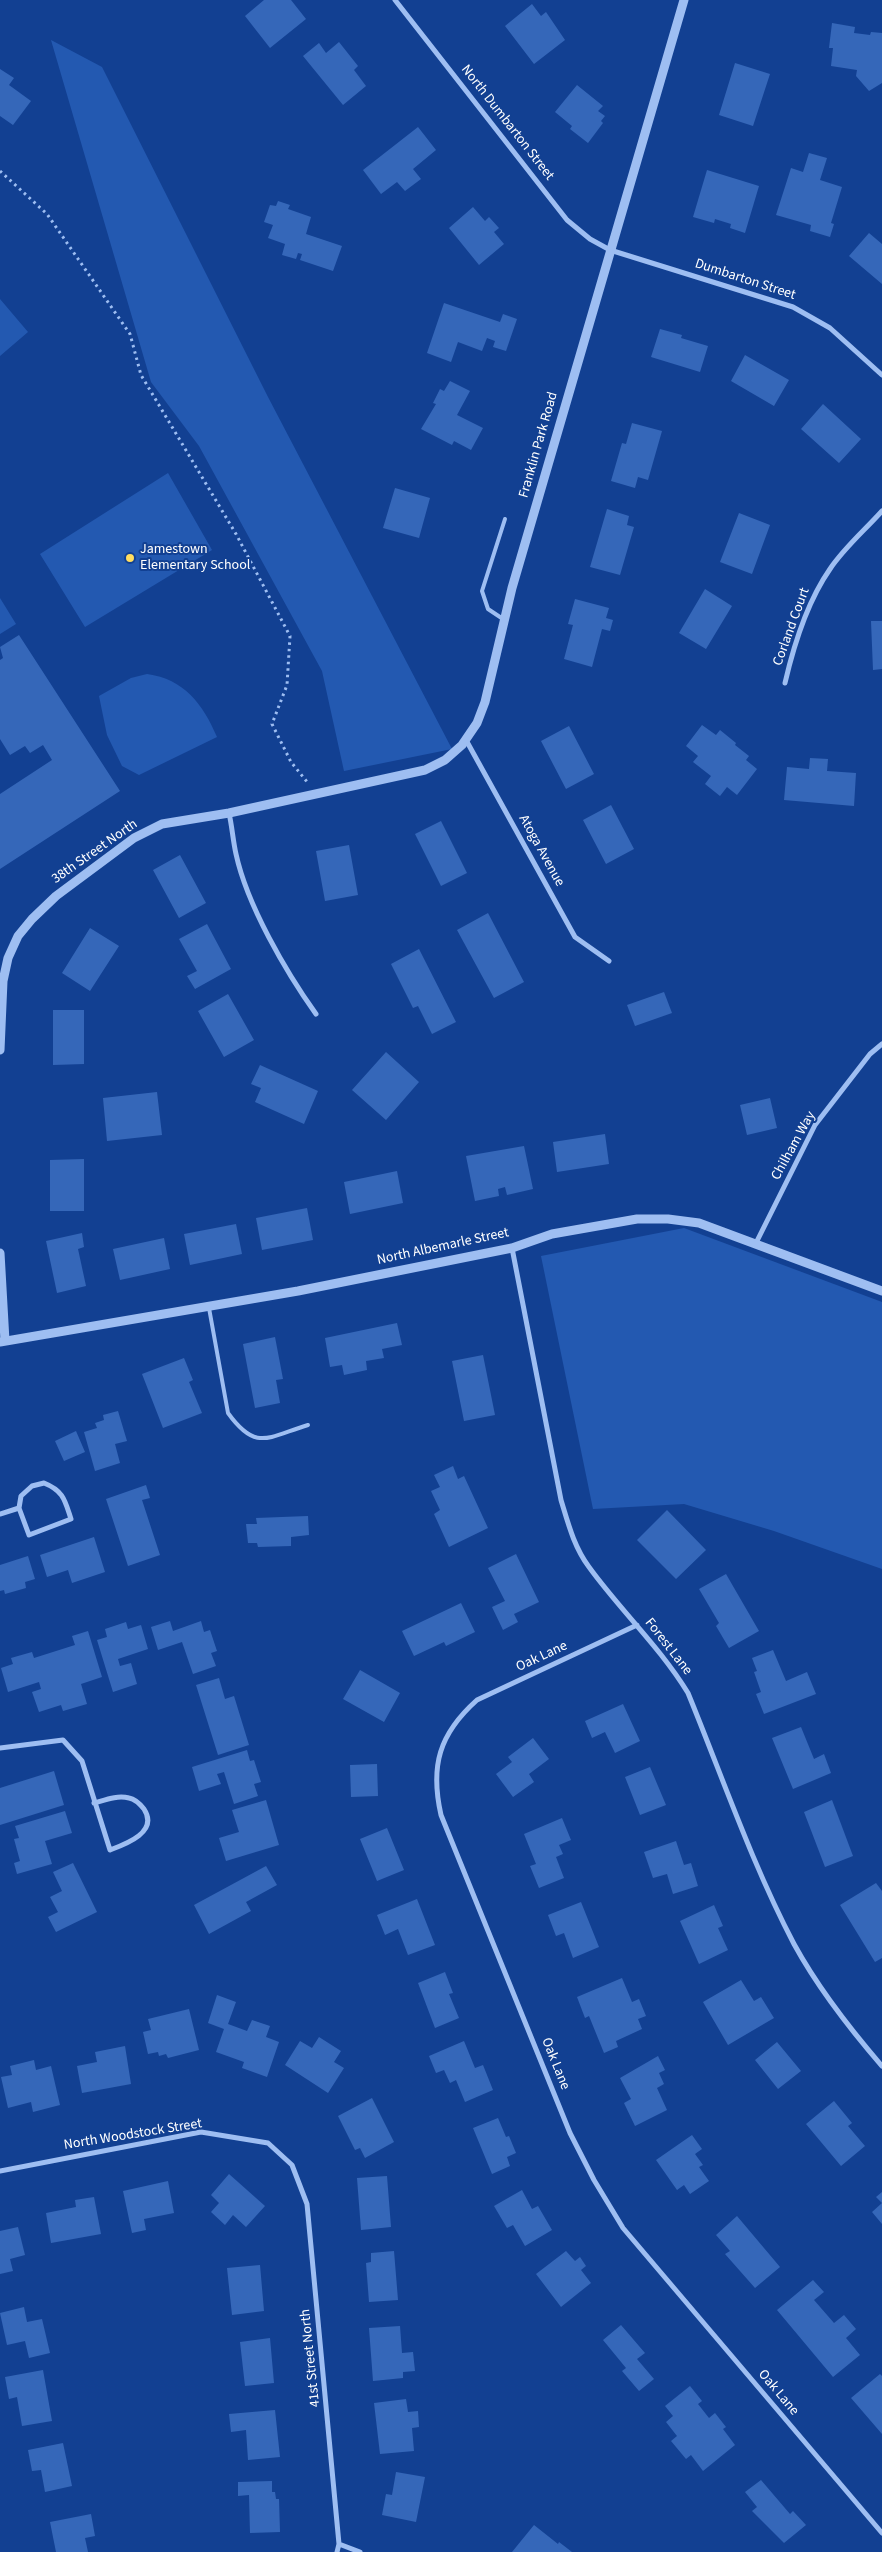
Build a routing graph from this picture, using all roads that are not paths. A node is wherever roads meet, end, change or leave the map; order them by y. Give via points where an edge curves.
1 (395, 0) edge
2 (684, 0) edge
3 (610, 250) junction
4 (882, 376) edge
5 (882, 511) edge
6 (505, 519) dead end
7 (504, 620) junction
8 (785, 683) dead end
9 (466, 740) junction
10 (316, 793) joint
11 (229, 813) junction
12 (609, 961) dead end
13 (316, 1014) dead end
14 (882, 1044) edge
15 (0, 1050) edge
16 (756, 1243) junction
17 (512, 1248) junction
18 (0, 1252) edge
19 (882, 1291) edge
20 (209, 1306) junction
21 (2, 1342) edge
22 (308, 1425) dead end
23 (19, 1508) junction
24 (0, 1514) edge
25 (637, 1625) junction
26 (0, 1748) edge
27 (94, 1803) junction
28 (882, 2066) edge
29 (292, 2165) joint
30 (0, 2171) edge
31 (882, 2533) edge
32 (339, 2544) junction
33 (337, 2552) edge
34 (360, 2552) edge

1 - 3 street, North Dumbarton Street via 567,220
2 - 3 street, Franklin Park Road
3 - 4 street, Dumbarton Street via 794,307 830,328
3 - 7 street, Franklin Park Road
5 - 8 street, Corland Court via 831,567 815,592 793,650
6 - 7 lane via 482,591 488,609
7 - 9 street, Franklin Park Road via 485,702 478,723
9 - 10 street, Franklin Park Road via 445,760 425,770
9 - 12 street, Atoga Avenue via 575,937
10 - 11 street, 38th Street North
11 - 13 street via 244,881 278,953
11 - 15 street, 38th Street North via 162,824 134,838 56,896 32,919 18,936 8,958 3,981
14 - 16 street, Chilham Way via 870,1054 815,1125
16 - 17 street, North Albemarle Street via 699,1223 636,1219 552,1234
16 - 19 street, North Albemarle Street
17 - 20 street, North Albemarle Street
17 - 25 street, Forest Lane via 561,1500 573,1538 588,1566
18 - 21 street
20 - 21 street, North Albemarle Street
20 - 22 lane via 228,1413 238,1427 248,1436 260,1439
23 - 23 street via 29,1535 71,1519 56,1488 44,1483 32,1486 21,1496
23 - 24 street
25 - 28 street, Forest Lane via 670,1664 688,1693 768,1890 795,1945 834,2007
25 - 31 street, Oak Lane via 477,1700 461,1714 440,1749 435,1791 441,1816 570,2133 623,2228
26 - 27 street via 63,1740 82,1761
27 - 27 street via 110,1850 141,1835 147,1814 140,1804 130,1798 117,1797
29 - 30 street, North Woodstock Street via 268,2143 201,2132
29 - 32 street, 41st Street North via 307,2204
32 - 33 street, 41st Street North
32 - 34 street

